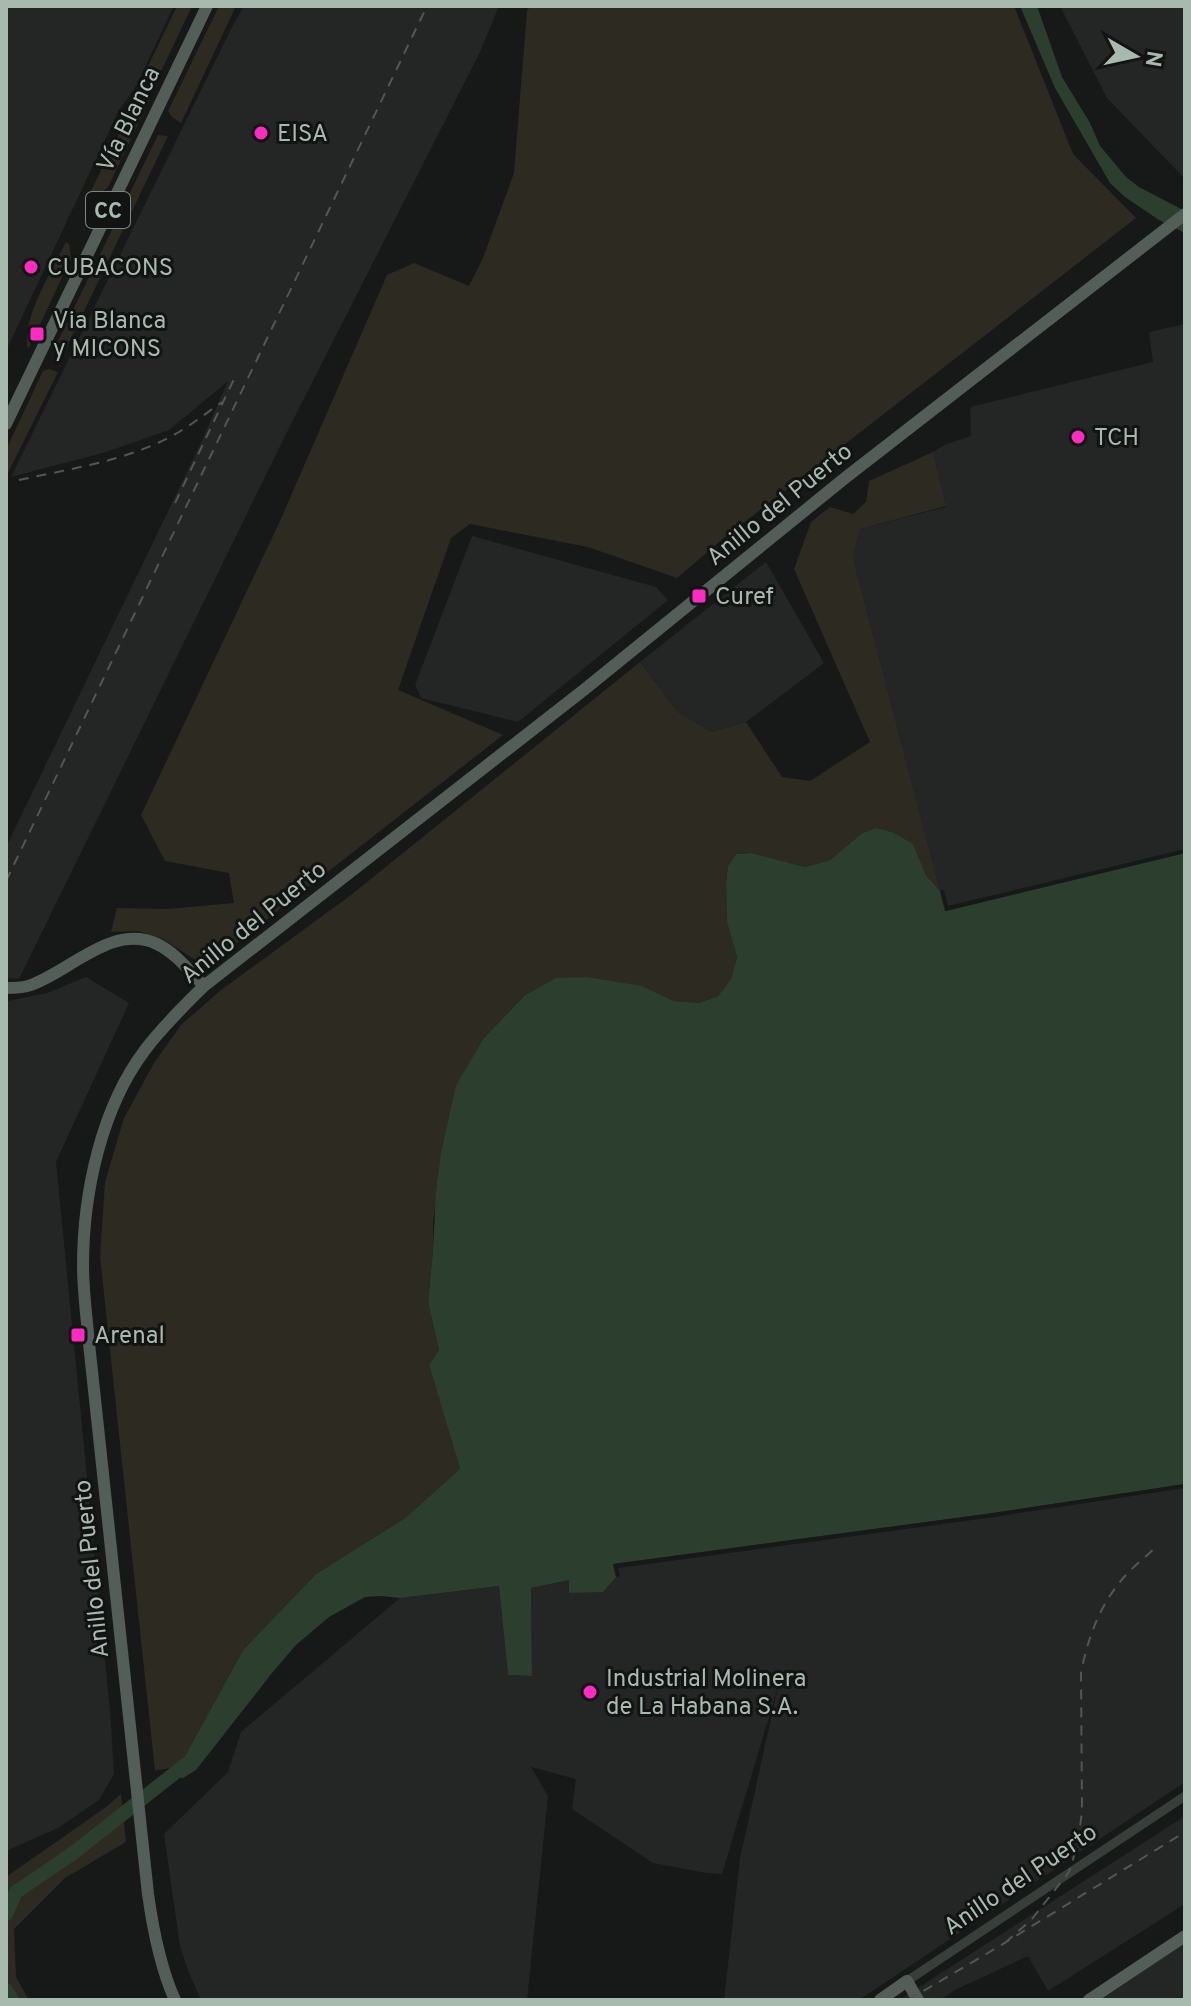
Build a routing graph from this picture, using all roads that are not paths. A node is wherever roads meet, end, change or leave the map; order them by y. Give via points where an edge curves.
1 (207, 6) edge
2 (1185, 214) edge
3 (6, 424) edge
4 (204, 986) junction
5 (6, 988) edge
6 (1185, 1796) edge
7 (1185, 1936) edge
8 (907, 1981) junction
9 (175, 2000) edge
10 (880, 2000) edge
11 (918, 2000) edge
12 (1089, 2000) edge

1 - 3 main road, Vía Blanca / CC
2 - 4 main road, Anillo del Puerto
4 - 5 main road via 176,957 135,938 118,940 29,986
4 - 9 main road, Anillo del Puerto via 150,1044 128,1077 104,1133 85,1218 83,1269 153,1930
6 - 8 street, Anillo del Puerto
7 - 12 main road
8 - 10 main road, Anillo del Puerto
8 - 11 main road

